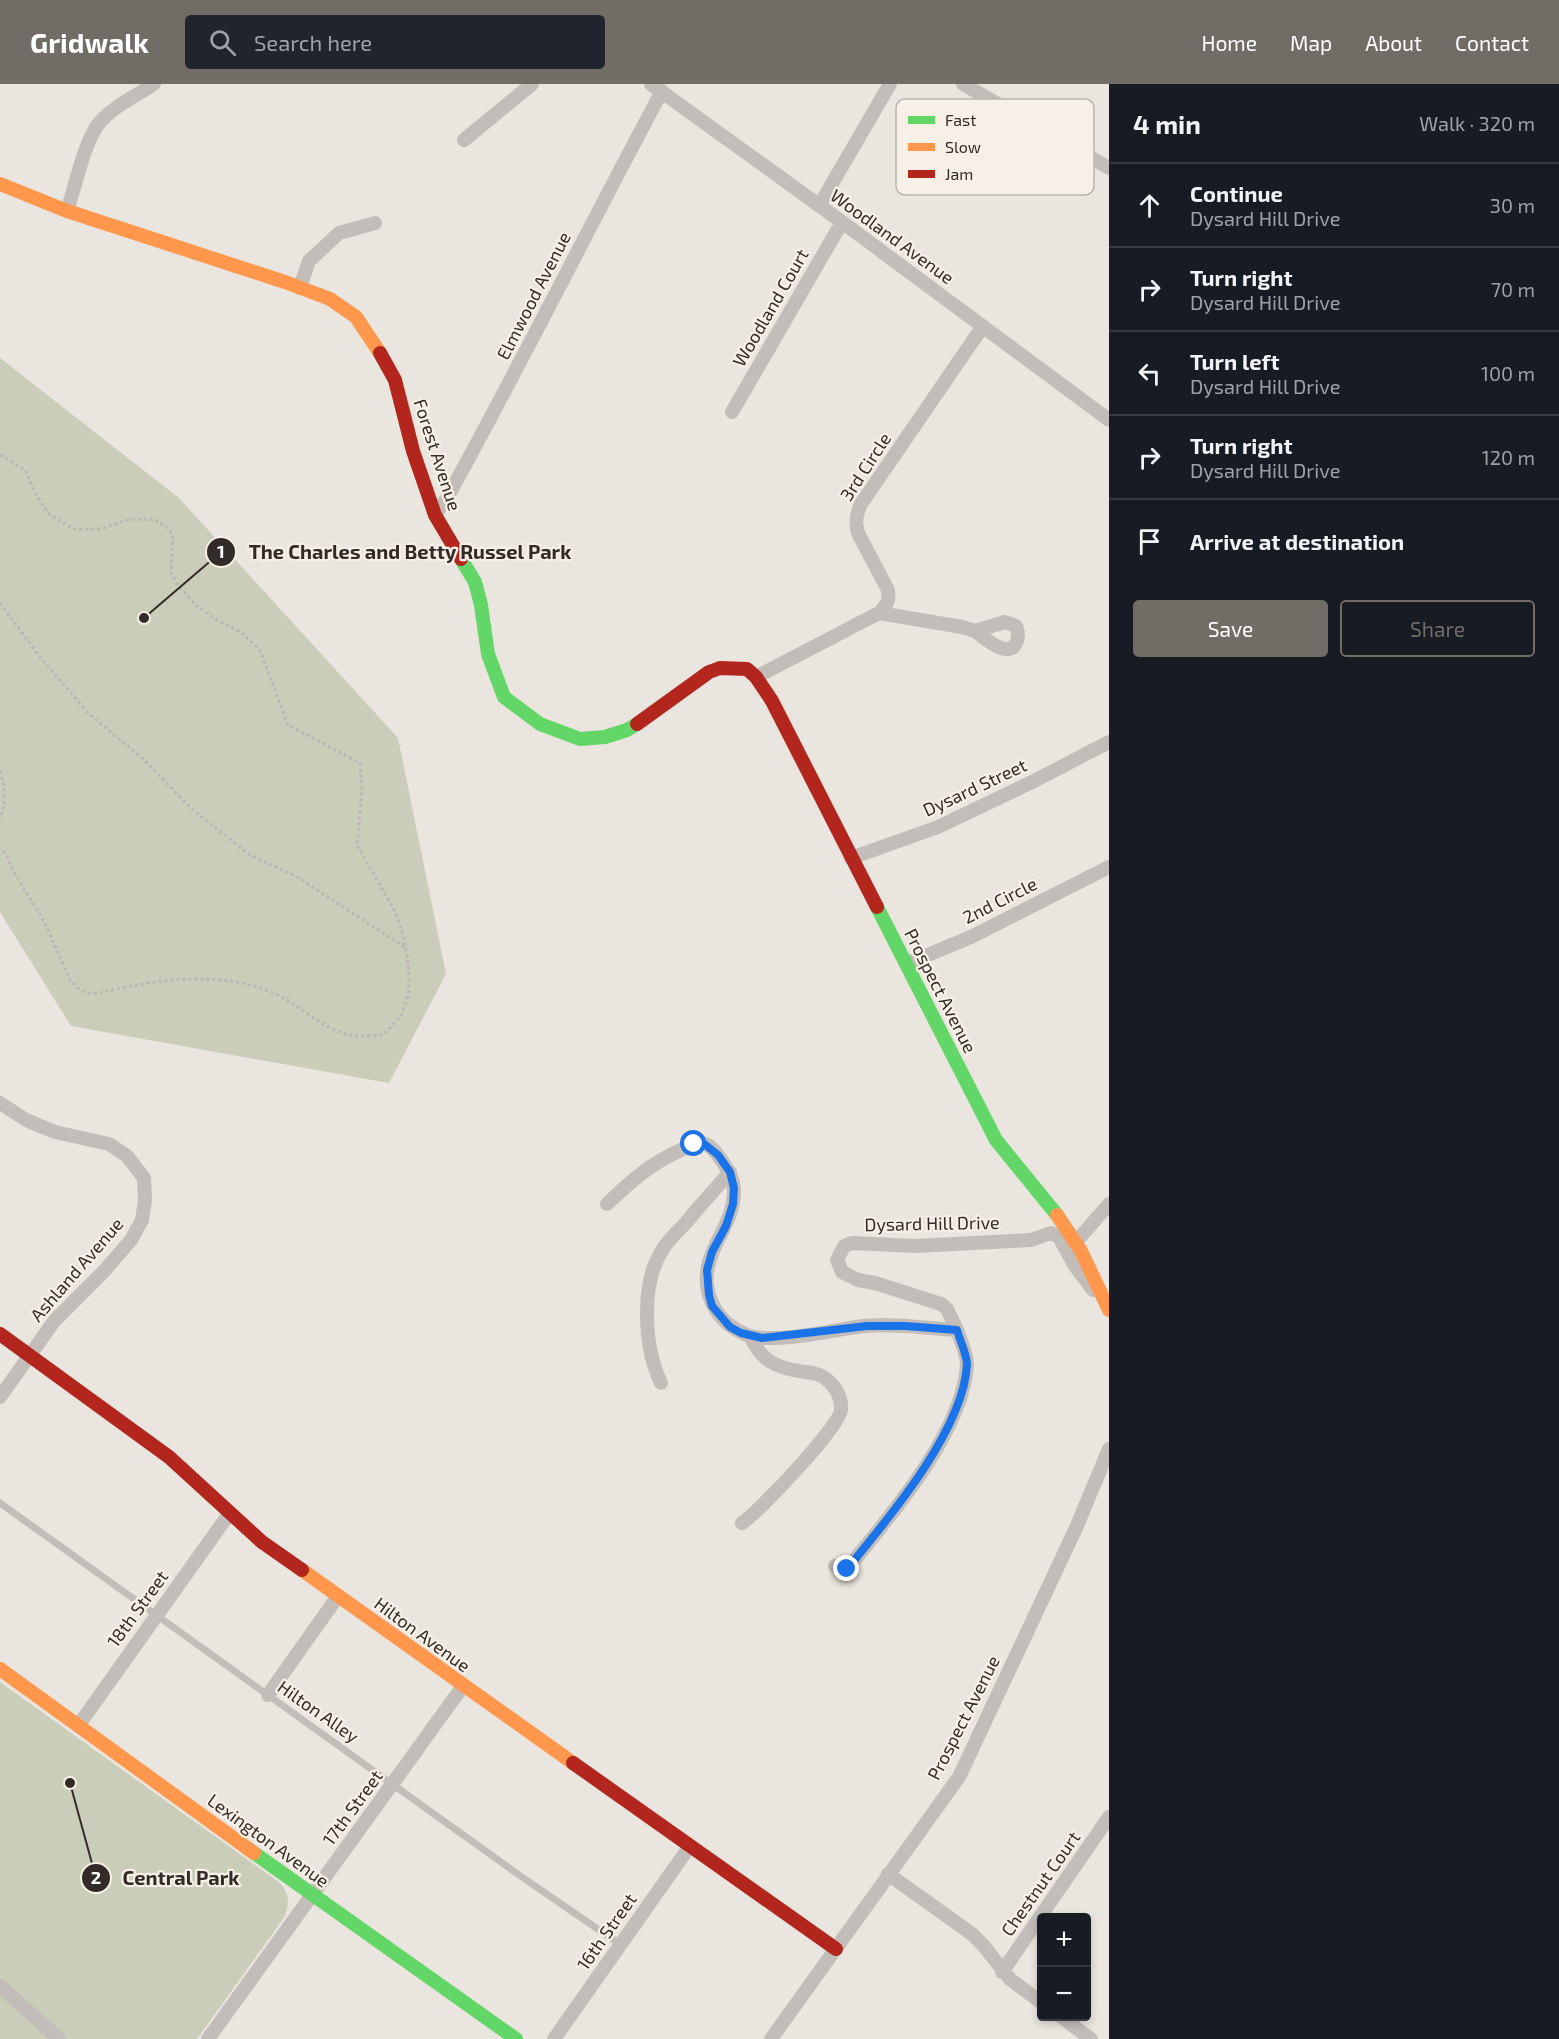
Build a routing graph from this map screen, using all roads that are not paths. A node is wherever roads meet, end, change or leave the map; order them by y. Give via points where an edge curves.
1 (154, 84) edge
2 (532, 84) edge
3 (890, 84) edge
4 (963, 84) edge
5 (657, 88) edge
6 (989, 99) edge
7 (464, 140) dead end
8 (1094, 159) edge
9 (1109, 168) edge
10 (0, 184) edge
11 (819, 206) junction
12 (67, 211) junction
13 (842, 222) junction
14 (375, 223) dead end
15 (300, 288) junction
16 (983, 326) junction
17 (732, 412) dead end
18 (1109, 420) edge
19 (435, 515) junction
20 (879, 613) junction
21 (975, 631) dead end
22 (756, 677) junction
23 (1109, 742) edge
24 (851, 858) junction
25 (1109, 867) edge
26 (906, 964) junction
27 (0, 1103) edge
28 (730, 1172) junction
29 (607, 1204) dead end
30 (1109, 1204) edge
31 (1076, 1242) junction
32 (1109, 1310) edge
33 (957, 1330) junction
34 (0, 1334) edge
35 (750, 1336) junction
36 (30, 1355) junction
37 (662, 1383) dead end
38 (0, 1397) edge
39 (1109, 1449) edge
40 (0, 1503) edge
41 (229, 1514) junction
42 (742, 1523) dead end
43 (835, 1566) dead end
44 (338, 1596) junction
45 (155, 1616) junction
46 (0, 1669) edge
47 (463, 1686) junction
48 (268, 1695) junction
49 (78, 1726) junction
50 (393, 1783) junction
51 (1109, 1817) edge
52 (690, 1846) junction
53 (888, 1874) junction
54 (311, 1894) junction
55 (621, 1945) junction
56 (836, 1949) junction
57 (1002, 1972) junction
58 (0, 1986) edge
59 (1037, 2000) edge
60 (1067, 2021) edge
61 (59, 2039) edge
62 (208, 2039) edge
63 (516, 2039) edge
64 (554, 2039) edge
65 (771, 2039) edge
66 (1091, 2039) edge

1 - 12 street via 113,111 92,132
2 - 7 street
3 - 11 street
4 - 6 street
5 - 11 street, Woodland Avenue
5 - 19 street, Elmwood Avenue via 520,365
8 - 9 street
10 - 12 street, Forest Avenue
11 - 13 street, Woodland Avenue
12 - 15 street, Forest Avenue
13 - 16 street, Woodland Avenue
13 - 17 street, Woodland Court
14 - 15 street via 339,233 309,261
15 - 19 street, Forest Avenue via 330,299 356,318 384,358 395,380
16 - 18 street, Woodland Avenue
16 - 20 street, 3rd Circle via 856,513 858,533 888,590 887,604
19 - 22 street, Forest Avenue via 475,582 488,654 504,697 540,724 580,739 605,737 648,718 709,672 720,668 747,669
20 - 21 street
20 - 22 street
22 - 24 street, Prospect Avenue via 772,701
23 - 24 street, Dysard Street via 938,827
24 - 26 street, Prospect Avenue
25 - 26 street, 2nd Circle via 971,937
26 - 31 street, Prospect Avenue via 996,1140
27 - 36 street, Ashland Avenue via 26,1120 55,1131 109,1144 127,1156 144,1178 142,1220 131,1239 55,1320
28 - 29 street via 708,1145 694,1144 635,1177
28 - 35 street via 733,1204 712,1252 708,1283 712,1306 720,1317 730,1327
28 - 37 street via 663,1249 653,1269 647,1321 655,1370
30 - 31 street
31 - 32 street, Prospect Avenue
32 - 33 street, Dysard Hill Drive via 1075,1266 1059,1237 1051,1233 1031,1240 844,1246 837,1260 842,1272 941,1304
33 - 35 street via 867,1326 762,1338
33 - 43 street, Dysard Hill Drive via 967,1365 960,1402 914,1482 873,1537 847,1569
34 - 36 street, Hilton Avenue
35 - 42 street via 769,1362 824,1377 836,1388 841,1410 835,1423 776,1491
36 - 38 street, Ashland Avenue
36 - 41 street, Hilton Avenue via 169,1457
39 - 53 street, Prospect Avenue via 1076,1528 958,1777
40 - 45 lane, Hilton Alley
41 - 44 street, Hilton Avenue
41 - 45 street, 18th Street
44 - 47 street, Hilton Avenue
44 - 48 street
45 - 48 lane, Hilton Alley
45 - 49 street, 18th Street
46 - 49 street, Lexington Avenue
47 - 50 street, 17th Street
47 - 52 street, Hilton Avenue
48 - 50 lane, Hilton Alley
49 - 54 street, Lexington Avenue
50 - 54 street, 17th Street
50 - 55 lane, Hilton Alley
51 - 57 street, Chestnut Court
52 - 55 street, 16th Street
52 - 56 street, Hilton Avenue
53 - 56 street, Prospect Avenue
53 - 57 street via 972,1934
54 - 62 street, 17th Street
54 - 63 street, Lexington Avenue
55 - 64 street, 16th Street
56 - 65 street, Prospect Avenue
57 - 59 street
58 - 61 street
60 - 66 street

